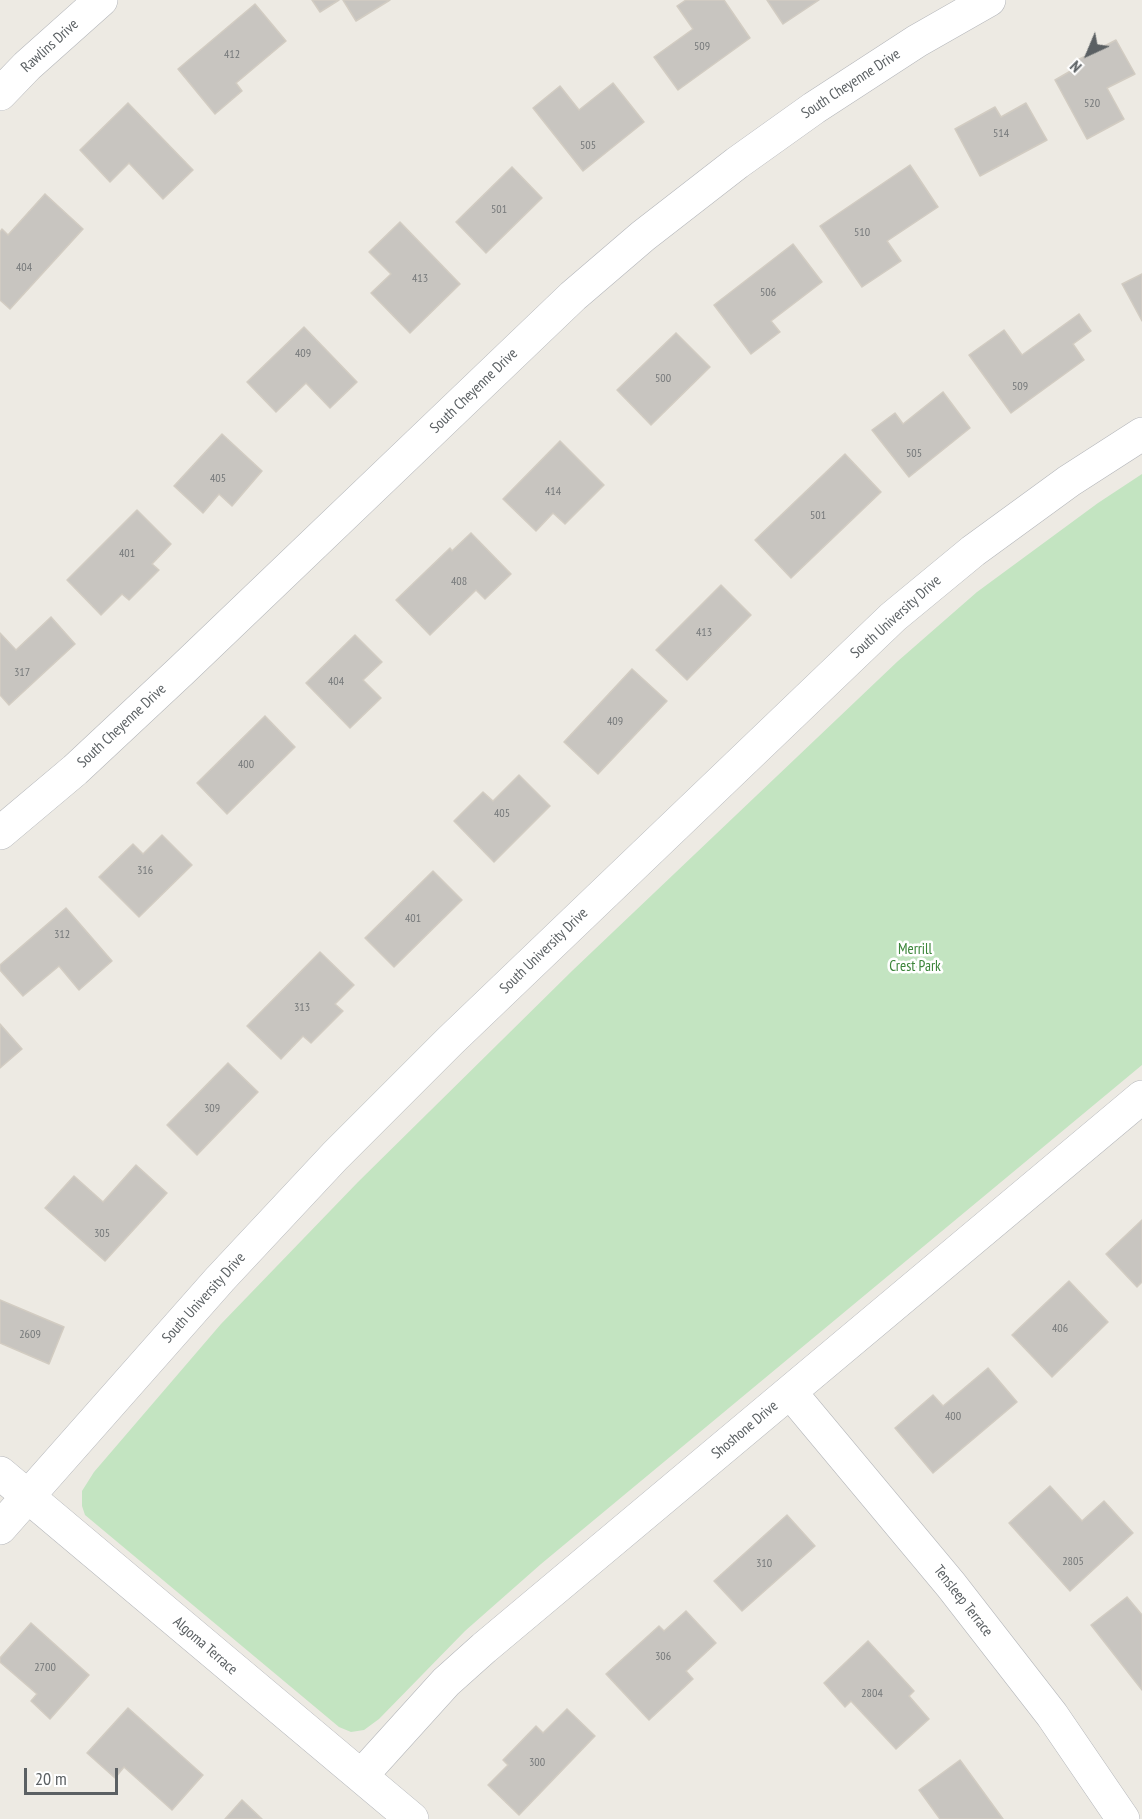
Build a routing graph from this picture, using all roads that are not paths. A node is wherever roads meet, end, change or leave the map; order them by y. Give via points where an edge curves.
1 (101, 0) edge
2 (989, 0) edge
3 (0, 94) edge
4 (1142, 434) edge
5 (0, 833) edge
6 (1142, 1097) edge
7 (790, 1392) junction
8 (0, 1473) edge
9 (28, 1496) junction
10 (0, 1528) edge
11 (361, 1776) junction
12 (412, 1819) edge
13 (1123, 1819) edge

1 - 3 street, Rawlins Drive
2 - 5 street, South Cheyenne Drive via 814,108 643,236 573,296 75,770
4 - 9 street, South University Drive via 973,551 885,625 335,1156
6 - 7 street, Shoshone Drive
7 - 11 street, Shoshone Drive via 446,1682
7 - 13 street, Tensleep Terrace via 951,1585 1052,1716
8 - 9 street, Algoma Terrace
9 - 10 street, South University Drive
9 - 11 street, Algoma Terrace
11 - 12 street, Algoma Terrace

